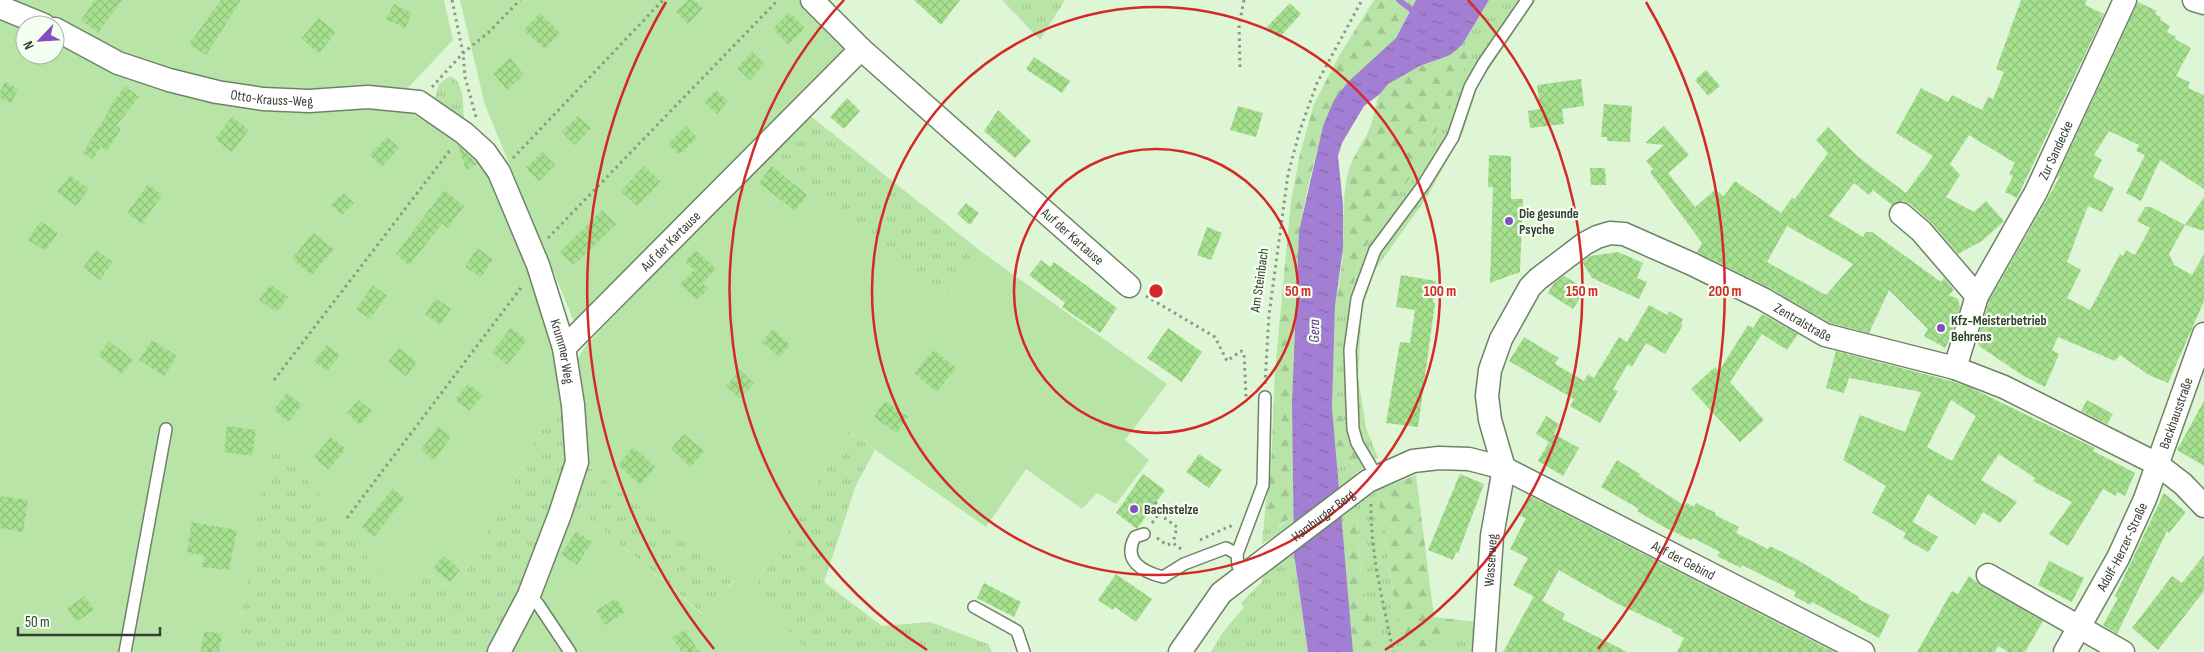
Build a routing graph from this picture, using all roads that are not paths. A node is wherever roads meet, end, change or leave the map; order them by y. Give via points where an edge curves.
1 (812, 0) edge
2 (1527, 0) edge
3 (2125, 0) edge
4 (2194, 0) edge
5 (2204, 3) edge
6 (0, 7) edge
7 (20, 15) edge
8 (65, 34) edge
9 (861, 49) junction
10 (485, 152) joint
11 (1901, 214) dead end
12 (1129, 286) road end
13 (1977, 296) junction
14 (2204, 334) edge
15 (564, 348) junction
16 (1955, 368) junction
17 (1265, 397) road end
18 (166, 429) dead end
19 (2158, 464) junction
20 (1504, 468) junction
21 (1367, 482) junction
22 (2204, 506) edge
23 (1145, 533) road end
24 (1237, 554) junction
25 (1244, 575) junction
26 (1988, 575) dead end
27 (529, 594) junction
28 (974, 608) dead end
29 (2081, 627) junction
30 (125, 652) edge
31 (499, 652) edge
32 (570, 652) edge
33 (1024, 652) edge
34 (1180, 652) edge
35 (1484, 652) edge
36 (1863, 652) edge
37 (2065, 652) edge
38 (2123, 652) edge

1 - 9 street, Auf der Kartause
2 - 21 lane via 1470,87 1453,137 1424,184 1375,250 1357,299 1350,350 1354,429
3 - 13 street, Zur Sandecke via 2036,192
4 - 5 street
6 - 7 street
8 - 10 street, Otto-Krauss-Weg via 118,62 168,80 217,92 263,99 309,101 368,96 419,102
9 - 12 street, Auf der Kartause
9 - 15 street, Auf der Kartause
10 - 15 street, Krummer Weg via 499,172 535,257
11 - 13 street
13 - 16 street, Zur Sandecke
14 - 19 street, Backhausstraße
15 - 27 street, Krummer Weg via 574,405 577,462
16 - 19 street, Zentralstraße via 2004,387
16 - 20 street, Zentralstraße via 1814,334 1763,299 1624,234 1610,233 1566,256 1530,287 1501,339 1490,370 1487,396 1490,420
17 - 24 lane via 1262,485
18 - 30 lane
19 - 22 street, Zentralstraße
19 - 29 street, Adolf-Herzer-Straße via 2118,558
20 - 21 street, Hamburger Berg via 1469,459 1439,458 1414,462
20 - 35 street, Wasserweg via 1492,536
20 - 36 street, Auf der Gebind
21 - 25 street, Hamburger Berg
23 - 24 lane via 1135,538 1130,555 1141,567 1163,577 1184,564 1226,548
24 - 25 lane via 1238,566
25 - 34 street, Hamburger Berg via 1222,593
26 - 29 street
27 - 31 street, Krummer Weg
27 - 32 lane
28 - 33 lane via 1017,631
29 - 37 street, Adolf-Herzer-Straße
29 - 38 street

